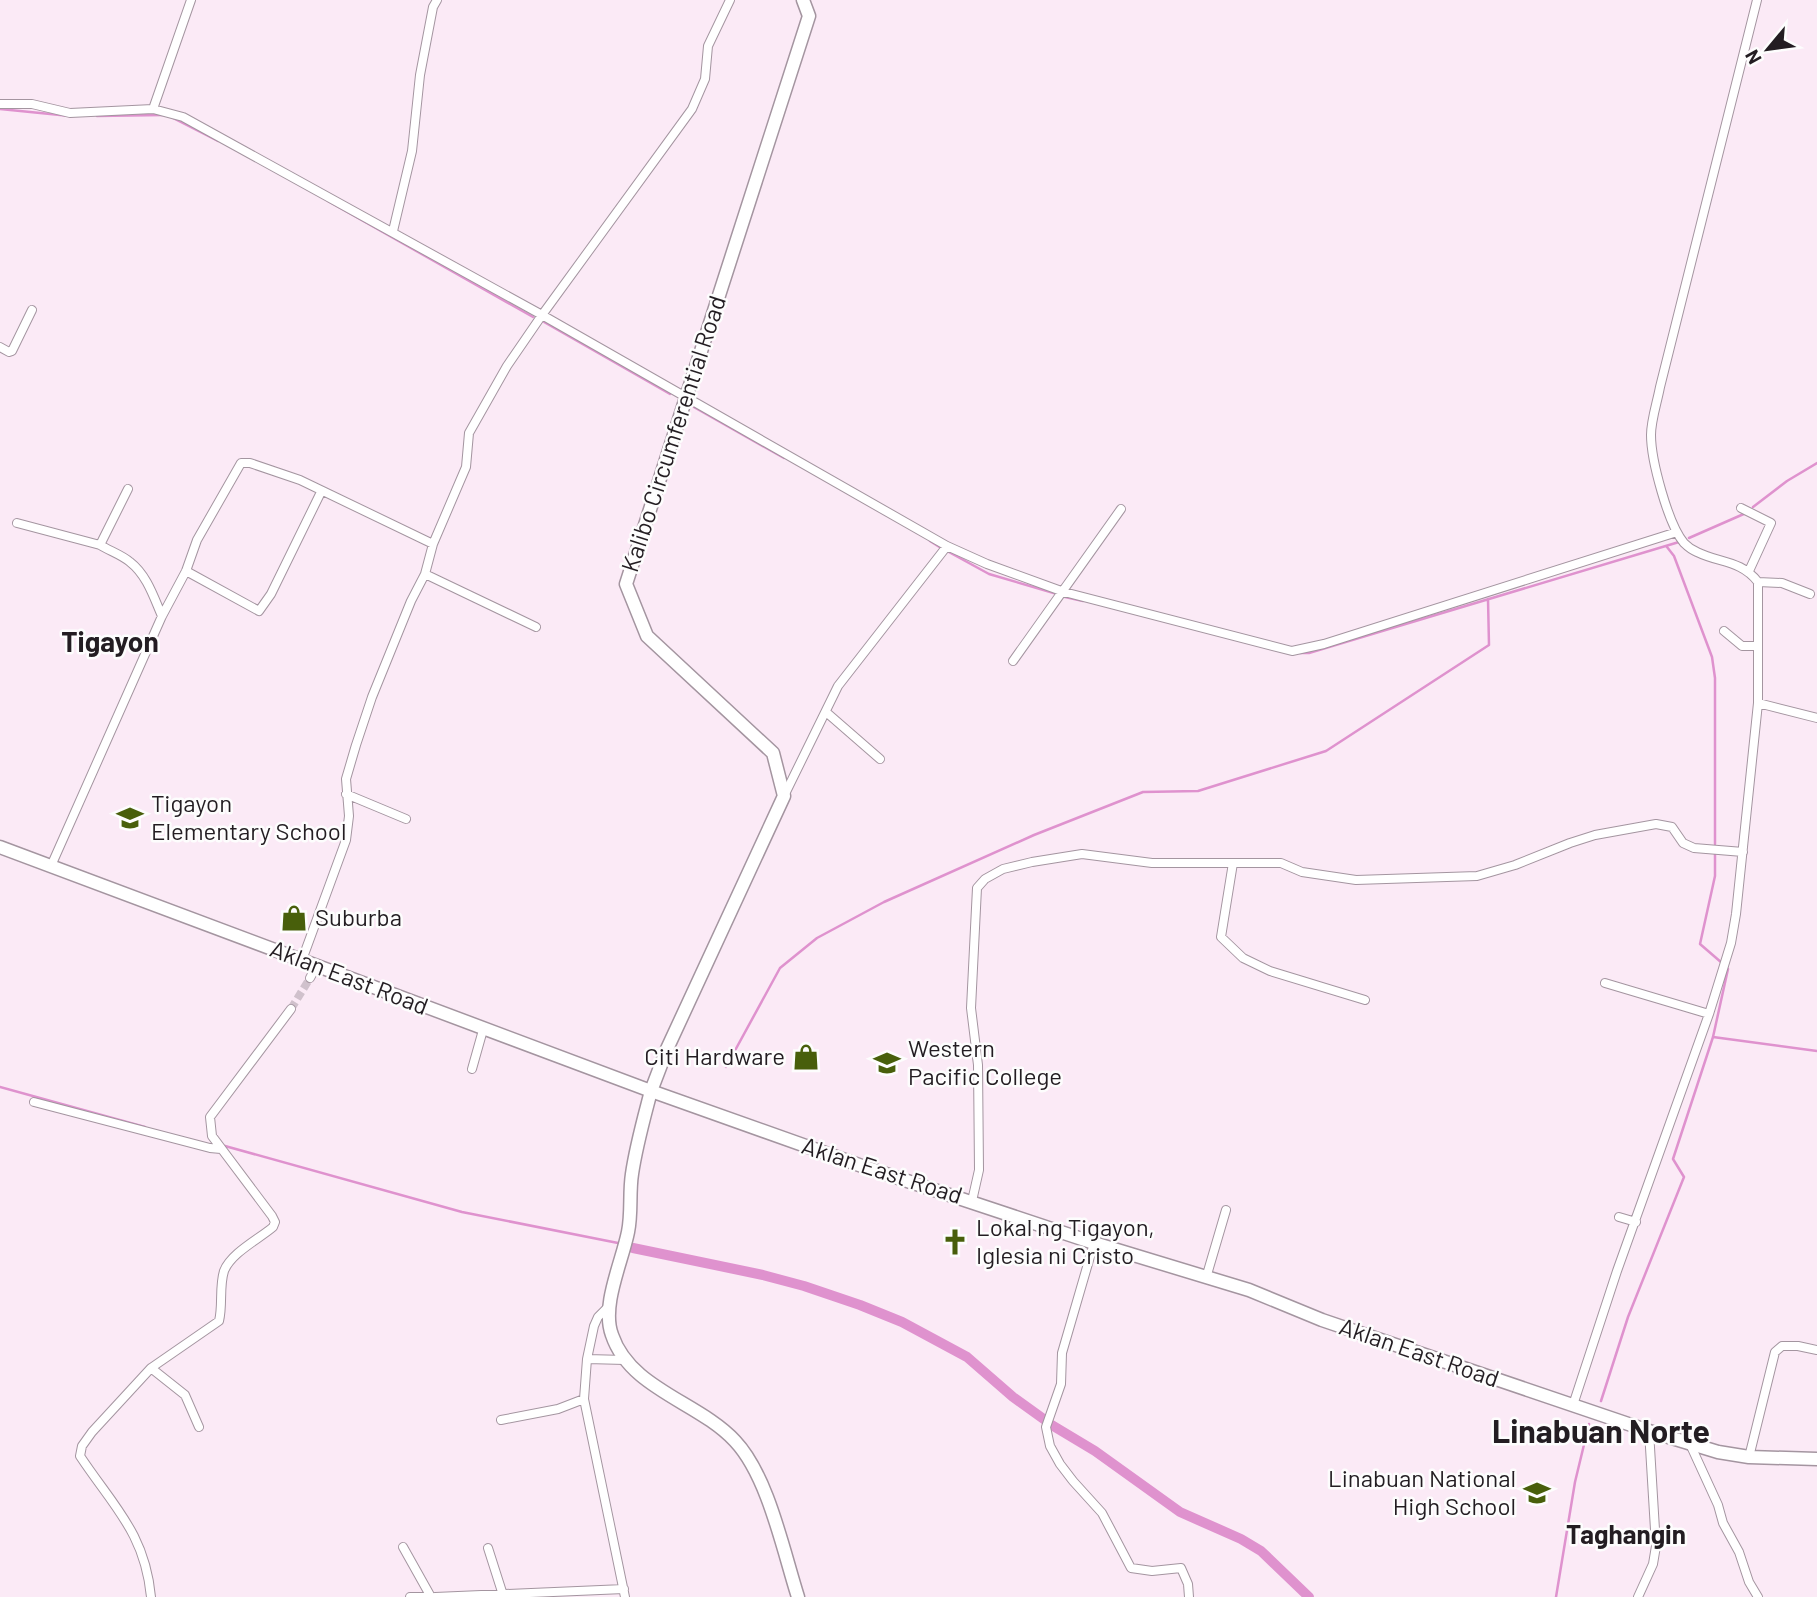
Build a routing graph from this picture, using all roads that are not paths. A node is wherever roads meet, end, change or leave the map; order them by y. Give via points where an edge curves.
1 (191, 0) edge
2 (437, 0) edge
3 (730, 0) edge
4 (803, 0) edge
5 (1757, 0) edge
6 (0, 104) edge
7 (152, 109) junction
8 (393, 232) junction
9 (32, 310) dead end
10 (542, 315) junction
11 (0, 347) edge
12 (685, 397) junction
13 (128, 489) dead end
14 (321, 492) junction
15 (1741, 508) dead end
16 (1121, 509) dead end
17 (17, 523) dead end
18 (1677, 532) junction
19 (433, 544) junction
20 (100, 545) junction
21 (947, 546) junction
22 (186, 571) junction
23 (1749, 571) junction
24 (425, 574) junction
25 (1758, 582) junction
26 (1064, 592) junction
27 (1810, 594) dead end
28 (162, 616) junction
29 (536, 627) dead end
30 (1724, 631) dead end
31 (1756, 646) junction
32 (1013, 661) dead end
33 (1758, 703) junction
34 (826, 712) junction
35 (1817, 718) edge
36 (880, 759) dead end
37 (346, 794) junction
38 (784, 796) junction
39 (406, 819) dead end
40 (0, 847) edge
41 (1743, 852) junction
42 (1233, 863) junction
43 (51, 866) junction
44 (302, 960) junction
45 (317, 965) junction
46 (310, 978) tunnel mouth
47 (1605, 983) dead end
48 (1365, 1000) dead end
49 (291, 1009) tunnel mouth
50 (1709, 1014) junction
51 (483, 1030) junction
52 (472, 1069) dead end
53 (650, 1091) junction
54 (34, 1101) dead end
55 (221, 1149) junction
56 (972, 1201) junction
57 (1226, 1210) dead end
58 (1619, 1217) dead end
59 (1636, 1222) junction
60 (1094, 1243) junction
61 (1206, 1278) junction
62 (610, 1305) junction
63 (1817, 1350) edge
64 (587, 1359) junction
65 (625, 1360) junction
66 (151, 1368) junction
67 (584, 1399) junction
68 (1573, 1405) junction
69 (501, 1420) dead end
70 (199, 1427) dead end
71 (1649, 1431) junction
72 (1690, 1444) junction
73 (1749, 1457) junction
74 (1817, 1459) edge
75 (403, 1547) dead end
76 (488, 1548) dead end
77 (625, 1593) edge
78 (503, 1595) junction
79 (151, 1597) edge
80 (410, 1597) edge
81 (432, 1597) edge
82 (798, 1597) edge
83 (1189, 1597) edge
84 (1638, 1597) edge
85 (1758, 1597) edge

1 - 7 street
2 - 8 street via 420,75 412,151
3 - 10 street via 708,46 705,79 692,109
4 - 12 main road, Kalibo Circumferential Road via 809,16
5 - 18 street via 1651,432 1653,459
6 - 7 street via 32,104 69,113
7 - 8 street via 183,117
8 - 10 street
9 - 11 street via 12,351
10 - 12 street
10 - 19 street via 469,433 466,467
12 - 21 street
12 - 38 main road, Kalibo Circumferential Road via 626,584 647,636 773,753
13 - 20 street
14 - 19 street
14 - 22 street via 300,480 241,463 197,540
14 - 22 street via 259,611
15 - 23 street via 1771,523
16 - 26 street
17 - 20 street
18 - 23 street via 1685,545 1699,553
18 - 26 street via 1292,651
19 - 24 street
20 - 28 street via 139,571
21 - 26 street
21 - 34 street via 838,686
22 - 28 street
23 - 25 street
24 - 29 street
24 - 37 street via 372,697 346,779
25 - 27 street via 1782,583
25 - 31 street
26 - 32 street
28 - 43 street
30 - 31 street via 1742,646
31 - 33 street
33 - 35 street
33 - 41 street
34 - 36 street
34 - 38 street
37 - 39 street
37 - 44 street via 346,840
38 - 53 main road
40 - 43 main road, Aklan East Road
41 - 42 street via 1693,848 1683,843 1672,827 1656,824 1570,842 1478,876 1356,880 1301,872 1281,863
41 - 50 street via 1731,943
42 - 48 street via 1221,937 1243,958 1270,971
42 - 56 street via 1152,863 1082,854 1003,869 978,888 971,1008 978,1065 979,1170
43 - 44 main road, Aklan East Road
44 - 45 main road, Aklan East Road
45 - 46 street
45 - 51 main road, Aklan East Road
47 - 50 street
49 - 55 street via 210,1116 212,1136
50 - 59 street
51 - 52 street
51 - 53 main road, Aklan East Road
53 - 56 main road, Aklan East Road
53 - 62 main road via 631,1177 629,1231
54 - 55 street
55 - 66 street via 275,1222 225,1270 219,1321
56 - 60 main road, Aklan East Road
57 - 61 street
58 - 59 street
59 - 68 street
60 - 61 main road, Aklan East Road
60 - 83 street via 1062,1353 1061,1384 1046,1427 1050,1446 1102,1513 1131,1568 1181,1568
61 - 68 main road, Aklan East Road
62 - 64 street via 597,1317
62 - 65 main road via 611,1334
63 - 73 street via 1783,1346 1775,1352
64 - 65 street
64 - 67 street
65 - 82 main road via 724,1430 744,1452 765,1496
66 - 70 street via 185,1395
66 - 79 street via 92,1432 80,1457 124,1515 141,1550
67 - 69 street
67 - 77 street
68 - 71 main road, Aklan East Road
71 - 72 main road, Aklan East Road
71 - 84 street via 1656,1546
72 - 73 main road, Aklan East Road
72 - 85 street
73 - 74 main road, Aklan East Road
75 - 81 street
76 - 78 street
77 - 78 street
78 - 81 street
80 - 81 street

